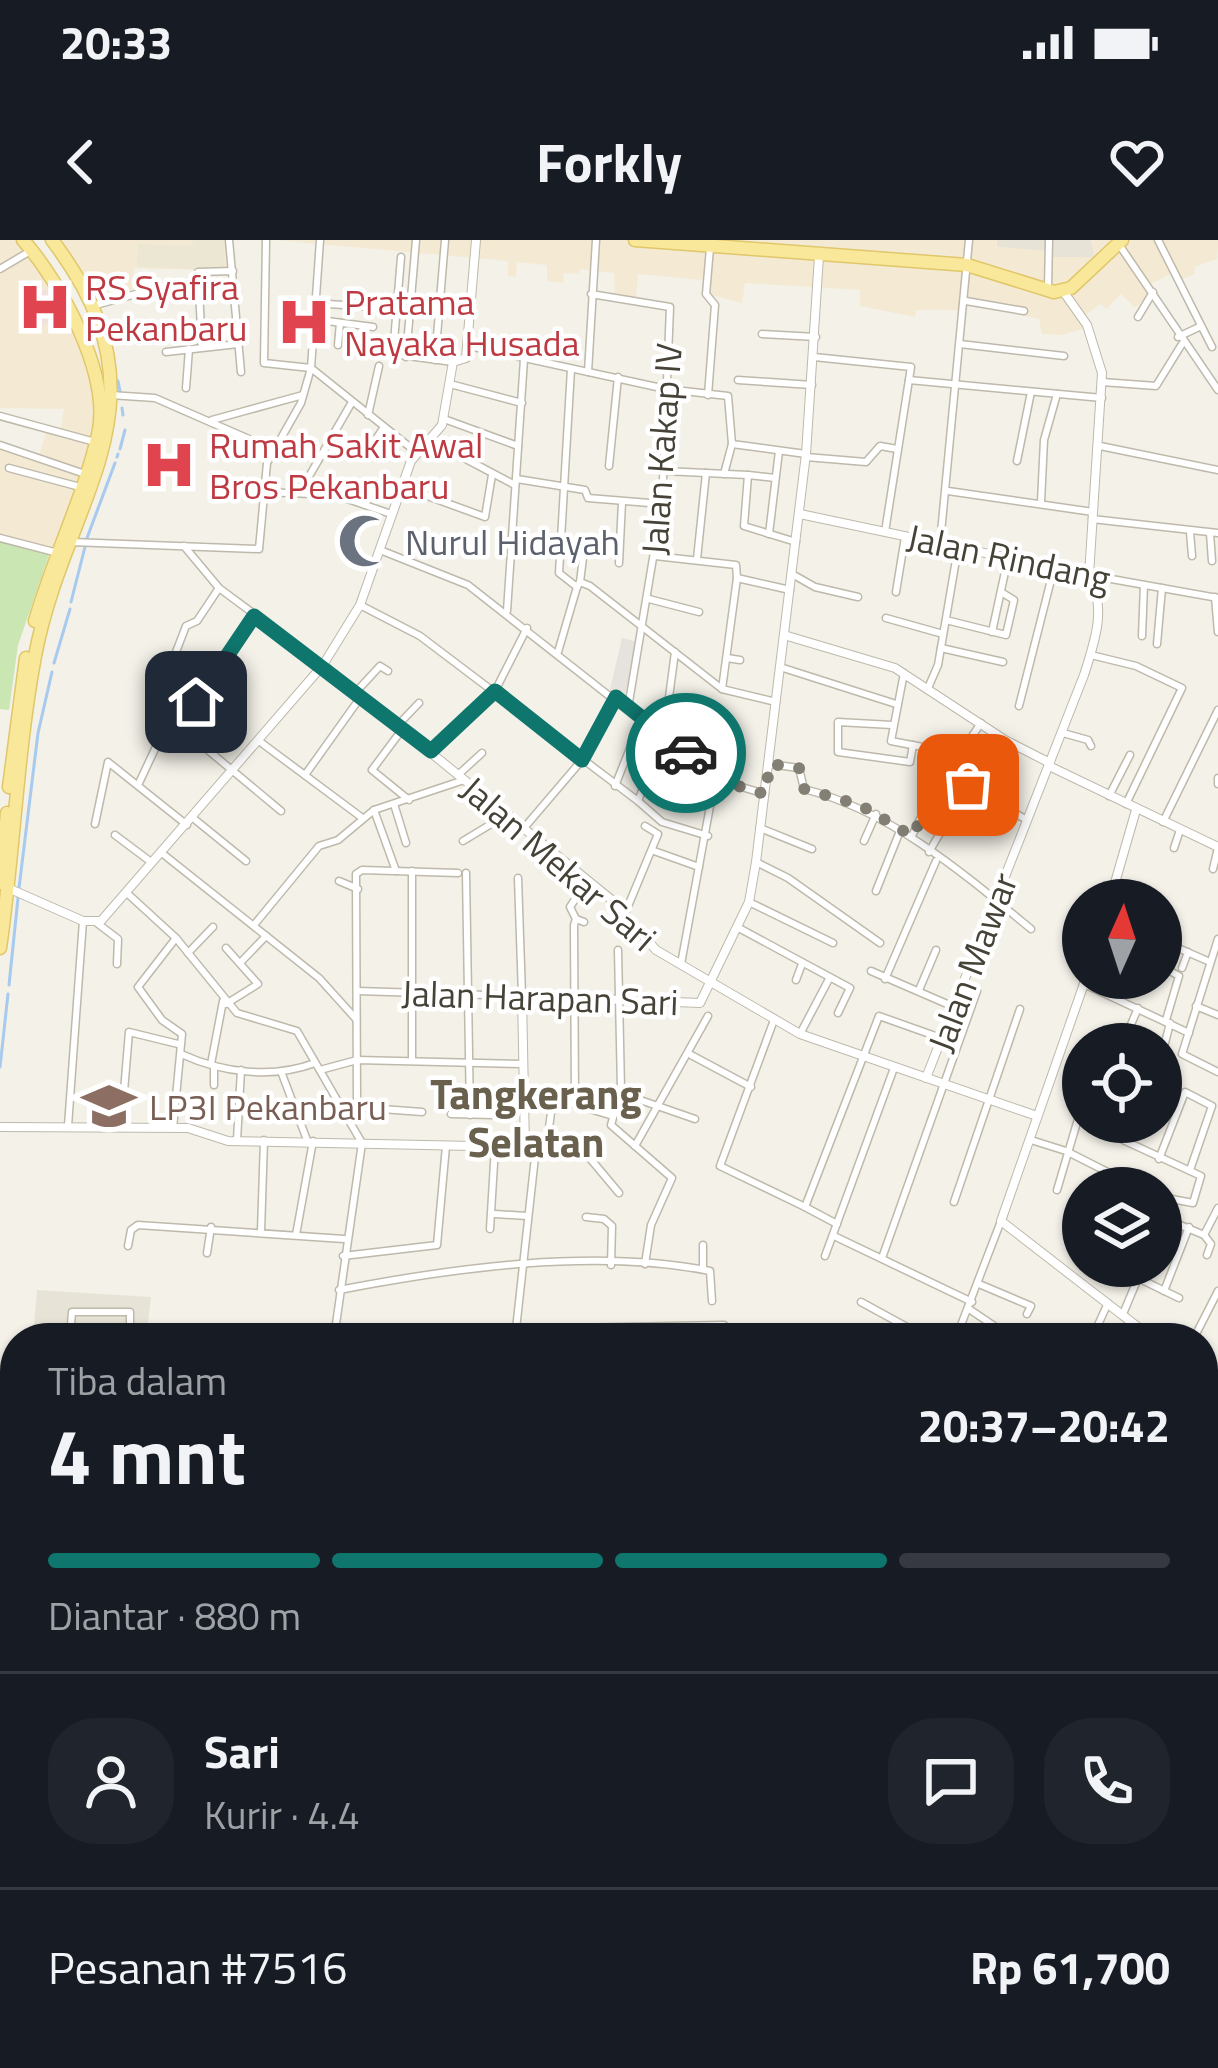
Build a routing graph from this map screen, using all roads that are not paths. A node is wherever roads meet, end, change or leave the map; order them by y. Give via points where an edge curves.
1 (229, 240) edge
2 (266, 240) edge
3 (320, 240) edge
4 (416, 240) edge
5 (445, 240) edge
6 (476, 240) edge
7 (596, 240) edge
8 (635, 240) edge
9 (863, 240) edge
10 (969, 240) edge
11 (1049, 240) edge
12 (1158, 240) edge
13 (35, 242) edge
14 (688, 242) edge
15 (1120, 242) edge
16 (760, 245) edge
17 (710, 246) junction
18 (401, 256) dead end
19 (819, 256) junction
20 (862, 259) junction
21 (967, 265) junction
22 (0, 269) edge
23 (233, 271) junction
24 (176, 284) dead end
25 (1048, 290) junction
26 (1064, 291) junction
27 (1153, 292) junction
28 (591, 294) junction
29 (966, 301) junction
30 (313, 303) junction
31 (89, 307) junction
32 (374, 307) dead end
33 (1024, 311) dead end
34 (1138, 317) dead end
35 (312, 320) junction
36 (340, 323) junction
37 (373, 327) dead end
38 (1199, 327) junction
39 (762, 334) dead end
40 (815, 338) junction
41 (1180, 340) junction
42 (238, 344) junction
43 (960, 344) junction
44 (338, 345) dead end
45 (469, 346) junction
46 (1212, 346) dead end
47 (202, 347) junction
48 (189, 349) junction
49 (166, 352) dead end
50 (814, 356) junction
51 (1064, 356) dead end
52 (406, 357) junction
53 (524, 358) junction
54 (435, 360) junction
55 (453, 362) junction
56 (379, 366) dead end
57 (310, 368) junction
58 (571, 368) junction
59 (242, 372) dead end
60 (587, 372) junction
61 (618, 377) junction
62 (739, 380) dead end
63 (910, 380) junction
64 (1102, 382) junction
65 (449, 384) junction
66 (957, 385) junction
67 (812, 386) junction
68 (104, 388) junction
69 (186, 388) dead end
70 (666, 389) junction
71 (1218, 390) edge
72 (1031, 392) junction
73 (1057, 394) junction
74 (305, 395) junction
75 (708, 395) junction
76 (1102, 398) junction
77 (352, 403) junction
78 (521, 404) junction
79 (368, 415) junction
80 (0, 416) edge
81 (444, 419) junction
82 (208, 421) junction
83 (384, 427) junction
84 (428, 440) junction
85 (95, 442) junction
86 (732, 444) junction
87 (0, 445) edge
88 (518, 446) junction
89 (1100, 446) junction
90 (897, 449) junction
91 (274, 450) junction
92 (779, 451) junction
93 (416, 452) junction
94 (367, 453) dead end
95 (806, 455) junction
96 (1017, 461) dead end
97 (609, 466) dead end
98 (9, 468) dead end
99 (1218, 470) edge
100 (664, 471) junction
101 (706, 473) junction
102 (724, 474) junction
103 (748, 475) junction
104 (492, 476) junction
105 (776, 478) junction
106 (83, 480) junction
107 (516, 482) junction
108 (400, 486) junction
109 (562, 487) junction
110 (948, 491) junction
111 (264, 492) junction
112 (300, 492) junction
113 (622, 502) junction
114 (1041, 503) junction
115 (662, 504) junction
116 (391, 514) junction
117 (800, 514) junction
118 (1092, 515) junction
119 (885, 532) junction
120 (1190, 532) junction
121 (1214, 533) edge
122 (769, 534) junction
123 (905, 537) junction
124 (0, 538) edge
125 (71, 542) junction
126 (796, 542) junction
127 (619, 543) junction
128 (940, 543) junction
129 (184, 546) junction
130 (958, 548) junction
131 (380, 550) junction
132 (58, 554) junction
133 (655, 556) junction
134 (1192, 556) dead end
135 (1008, 558) junction
136 (697, 560) junction
137 (1212, 561) dead end
138 (619, 563) dead end
139 (1054, 568) junction
140 (792, 574) junction
141 (1089, 575) junction
142 (737, 578) junction
143 (578, 584) junction
144 (1144, 585) junction
145 (218, 588) junction
146 (1162, 588) junction
147 (790, 590) junction
148 (896, 592) dead end
149 (1001, 592) junction
150 (858, 597) dead end
151 (1217, 598) edge
152 (649, 599) junction
153 (360, 605) junction
154 (507, 611) junction
155 (699, 612) dead end
156 (254, 616) junction
157 (886, 618) dead end
158 (946, 620) junction
159 (527, 628) junction
160 (644, 630) junction
161 (992, 632) junction
162 (1218, 632) edge
163 (944, 634) junction
164 (784, 635) junction
165 (1142, 636) dead end
166 (1157, 644) dead end
167 (941, 648) junction
168 (558, 652) junction
169 (675, 652) junction
170 (1090, 655) junction
171 (727, 658) junction
172 (740, 660) dead end
173 (1003, 662) dead end
174 (323, 665) junction
175 (780, 667) junction
176 (388, 671) dead end
177 (904, 673) junction
178 (722, 688) junction
179 (928, 688) junction
180 (495, 691) junction
181 (358, 696) junction
182 (616, 697) junction
183 (182, 699) junction
184 (196, 702) junction
185 (776, 702) junction
186 (419, 703) dead end
187 (896, 704) junction
188 (1019, 706) dead end
189 (628, 708) junction
190 (1218, 710) edge
191 (642, 718) junction
192 (981, 723) junction
193 (892, 725) junction
194 (399, 729) junction
195 (1063, 733) junction
196 (664, 735) junction
197 (191, 736) dead end
198 (259, 741) junction
199 (200, 744) junction
200 (913, 745) junction
201 (1090, 746) dead end
202 (431, 751) junction
203 (482, 753) dead end
204 (959, 754) junction
205 (1130, 755) dead end
206 (582, 760) junction
207 (770, 764) junction
208 (1050, 765) junction
209 (234, 773) junction
210 (946, 773) junction
211 (305, 775) junction
212 (462, 777) junction
213 (715, 779) junction
214 (139, 783) junction
215 (968, 785) junction
216 (615, 786) junction
217 (765, 794) junction
218 (1109, 796) junction
219 (409, 800) junction
220 (638, 801) junction
221 (394, 804) junction
222 (1126, 804) junction
223 (374, 810) junction
224 (1136, 810) junction
225 (281, 811) dead end
226 (507, 814) junction
227 (876, 814) junction
228 (361, 817) junction
229 (1025, 819) junction
230 (190, 821) junction
231 (1163, 822) junction
232 (95, 824) dead end
233 (645, 826) dead end
234 (524, 828) junction
235 (760, 828) junction
236 (1180, 830) junction
237 (900, 831) junction
238 (116, 835) dead end
239 (708, 836) junction
240 (912, 836) junction
241 (463, 841) dead end
242 (864, 841) dead end
243 (406, 843) dead end
244 (1174, 848) dead end
245 (1218, 848) edge
246 (812, 849) dead end
247 (654, 851) junction
248 (929, 852) junction
249 (163, 854) junction
250 (937, 860) junction
251 (246, 861) dead end
252 (756, 862) junction
253 (154, 864) junction
254 (700, 868) junction
255 (1213, 868) dead end
256 (396, 871) junction
257 (412, 871) junction
258 (518, 878) dead end
259 (1116, 879) edge
260 (339, 881) dead end
261 (587, 881) junction
262 (4, 886) edge
263 (358, 890) junction
264 (875, 891) dead end
265 (128, 894) junction
266 (997, 901) junction
267 (749, 902) junction
268 (626, 911) junction
269 (83, 922) junction
270 (97, 923) junction
271 (254, 926) junction
272 (213, 927) dead end
273 (737, 927) junction
274 (1031, 929) dead end
275 (266, 936) junction
276 (176, 938) junction
277 (1218, 939) edge
278 (880, 943) dead end
279 (833, 944) dead end
280 (0, 948) edge
281 (226, 948) dead end
282 (1182, 949) edge
283 (617, 950) dead end
284 (936, 950) dead end
285 (1188, 952) junction
286 (188, 953) junction
287 (1210, 962) junction
288 (240, 963) junction
289 (117, 964) dead end
290 (681, 964) junction
291 (802, 964) junction
292 (1182, 968) dead end
293 (871, 971) dead end
294 (829, 978) junction
295 (885, 979) junction
296 (796, 980) dead end
297 (711, 982) junction
298 (919, 990) junction
299 (357, 991) junction
300 (412, 991) junction
301 (977, 991) dead end
302 (467, 994) junction
303 (523, 996) junction
304 (576, 998) junction
305 (1079, 999) edge
306 (1120, 999) edge
307 (1174, 999) edge
308 (618, 1001) junction
309 (225, 1003) junction
310 (1196, 1006) junction
311 (954, 1007) junction
312 (1138, 1008) junction
313 (1020, 1009) dead end
314 (838, 1013) dead end
315 (709, 1016) dead end
316 (1218, 1016) edge
317 (774, 1020) junction
318 (357, 1021) junction
319 (1168, 1022) junction
320 (1132, 1023) edge
321 (1189, 1033) junction
322 (800, 1034) junction
323 (941, 1038) junction
324 (178, 1044) junction
325 (181, 1054) junction
326 (691, 1055) junction
327 (864, 1058) junction
328 (412, 1059) junction
329 (357, 1060) junction
330 (468, 1061) junction
331 (523, 1064) junction
332 (212, 1065) junction
333 (318, 1066) junction
334 (894, 1068) junction
335 (241, 1070) junction
336 (1218, 1072) edge
337 (282, 1074) junction
338 (926, 1079) junction
339 (214, 1085) dead end
340 (942, 1085) junction
341 (751, 1087) junction
342 (620, 1093) junction
343 (984, 1100) junction
344 (574, 1102) junction
345 (661, 1105) junction
346 (356, 1107) junction
347 (422, 1112) dead end
348 (348, 1114) junction
349 (451, 1114) dead end
350 (470, 1115) junction
351 (494, 1115) dead end
352 (613, 1116) junction
353 (1037, 1116) junction
354 (695, 1119) dead end
355 (68, 1126) junction
356 (0, 1127) edge
357 (122, 1127) junction
358 (173, 1128) junction
359 (237, 1140) junction
360 (264, 1140) junction
361 (310, 1140) junction
362 (1031, 1141) junction
363 (362, 1143) junction
364 (1070, 1143) edge
365 (1127, 1143) edge
366 (635, 1145) junction
367 (446, 1146) junction
368 (495, 1147) junction
369 (525, 1148) junction
370 (536, 1148) junction
371 (546, 1150) junction
372 (1066, 1151) junction
373 (1159, 1159) junction
374 (1097, 1167) edge
375 (1190, 1170) junction
376 (1057, 1190) dead end
377 (619, 1192) dead end
378 (1182, 1201) edge
379 (954, 1202) dead end
380 (805, 1208) junction
381 (1218, 1208) edge
382 (495, 1214) dead end
383 (527, 1216) junction
384 (586, 1217) dead end
385 (1001, 1221) junction
386 (837, 1224) junction
387 (1182, 1224) edge
388 (211, 1227) junction
389 (1190, 1227) junction
390 (490, 1229) dead end
391 (261, 1231) junction
392 (296, 1235) junction
393 (833, 1235) junction
394 (1204, 1235) junction
395 (344, 1239) junction
396 (703, 1245) dead end
397 (128, 1246) dead end
398 (207, 1253) dead end
399 (1207, 1255) dead end
400 (343, 1256) junction
401 (825, 1256) dead end
402 (882, 1258) junction
403 (611, 1264) junction
404 (519, 1265) junction
405 (645, 1265) junction
406 (703, 1269) junction
407 (979, 1284) junction
408 (1134, 1287) edge
409 (1156, 1287) edge
410 (339, 1290) junction
411 (1164, 1291) junction
412 (1218, 1291) edge
413 (1179, 1298) dead end
414 (712, 1301) dead end
415 (861, 1302) dead end
416 (1108, 1303) junction
417 (970, 1305) junction
418 (1027, 1314) dead end
419 (1123, 1314) junction
420 (71, 1323) edge
421 (130, 1323) edge
422 (336, 1323) edge
423 (516, 1323) edge
424 (900, 1323) edge
425 (962, 1323) edge
426 (992, 1323) edge
427 (1099, 1323) edge
428 (1134, 1323) edge
429 (1202, 1323) edge

1 - 23 street
2 - 57 street via 264,363
3 - 30 street
4 - 52 street
5 - 54 street
6 - 45 street
7 - 28 street
8 - 14 main road
9 - 20 street
10 - 21 street
11 - 25 street
12 - 38 street
13 - 22 street
13 - 31 main road
13 - 68 main road
13 - 68 main road via 77,294
14 - 17 main road
15 - 26 main road
15 - 27 street
16 - 17 main road
16 - 19 main road
17 - 75 street
18 - 52 street via 389,354
19 - 20 main road
19 - 40 street
20 - 21 main road
21 - 25 main road
21 - 29 street
23 - 42 street
23 - 47 street via 198,272
24 - 31 street
25 - 26 main road
26 - 64 street, Jalan Mawar via 1095,343
27 - 34 street
27 - 41 street
28 - 60 street
28 - 70 street, Jalan Kakap IV via 668,304
29 - 33 street
29 - 43 street
30 - 32 street
30 - 35 street
31 - 68 main road via 104,346
35 - 36 street
35 - 57 street
36 - 37 street
36 - 44 street
38 - 41 street
38 - 46 street
39 - 40 street
40 - 50 street
41 - 64 street via 1154,387
41 - 71 street
42 - 47 street
42 - 59 street
43 - 51 street
43 - 66 street
45 - 53 street
45 - 55 street via 466,358
47 - 48 street
48 - 49 street
48 - 69 street
50 - 63 street via 908,365
50 - 67 street
52 - 54 street
53 - 58 street
53 - 78 street
54 - 55 street
55 - 65 street
56 - 79 street
57 - 74 street
57 - 77 street
58 - 60 street
58 - 109 street
60 - 61 street
61 - 70 street
61 - 97 street
62 - 67 street
63 - 66 street
63 - 90 street
64 - 76 street, Jalan Mawar
65 - 78 street
65 - 81 street
66 - 72 street
66 - 110 street
67 - 95 street
68 - 82 street
68 - 85 main road
68 - 125 main road via 109,432
70 - 75 street
70 - 100 street, Jalan Kakap IV
72 - 73 street
72 - 96 street
73 - 76 street
73 - 114 street via 1044,440
74 - 82 street
74 - 91 street
75 - 86 street via 730,397
76 - 89 street, Jalan Mawar
77 - 79 street
77 - 112 street
78 - 88 street
79 - 83 street
80 - 85 street
81 - 84 street
81 - 88 street
82 - 91 street
83 - 93 street
83 - 94 street
84 - 93 street
84 - 104 street, Jalan Kakap IV
85 - 106 main road
86 - 92 street
86 - 102 street
87 - 106 street
88 - 107 street
89 - 99 street
89 - 118 street, Jalan Mawar
90 - 95 street via 880,446 866,462
90 - 119 street
91 - 111 street
92 - 95 street
92 - 105 street
93 - 108 street
95 - 117 street
98 - 106 street
100 - 101 street
100 - 115 street, Jalan Kakap IV
101 - 102 street
101 - 136 street
102 - 103 street
103 - 105 street
103 - 122 street via 744,526
104 - 107 street, Jalan Kakap IV
104 - 108 street via 485,517
105 - 122 street
106 - 132 main road
107 - 109 street, Jalan Kakap IV
107 - 154 street
108 - 116 street
109 - 113 street, Jalan Kakap IV
109 - 143 street via 559,573
110 - 114 street
110 - 128 street
111 - 112 street
111 - 129 street via 259,549
112 - 116 street
113 - 115 street, Jalan Kakap IV
113 - 127 street
114 - 118 street
115 - 133 street, Jalan Kakap IV
116 - 131 street
117 - 119 street, Jalan Rindang
117 - 126 street
118 - 120 street
118 - 141 street, Jalan Mawar
119 - 123 street, Jalan Rindang
120 - 121 street
120 - 134 street
121 - 137 street
122 - 126 street
123 - 128 street, Jalan Rindang
123 - 148 street
124 - 132 street
125 - 129 street
125 - 262 main road via 34,663
126 - 140 street
127 - 138 street
127 - 143 street via 585,542
128 - 130 street, Jalan Rindang
129 - 145 street, Jalan Mekar Sari
130 - 135 street, Jalan Rindang
130 - 158 street
131 - 153 street
131 - 154 street via 468,585
132 - 262 main road via 23,676
133 - 136 street
133 - 152 street, Jalan Kakap IV
135 - 139 street, Jalan Rindang
135 - 149 street
136 - 142 street via 736,565
139 - 141 street, Jalan Rindang
139 - 188 street
140 - 147 street
140 - 150 street
141 - 144 street, Jalan Rindang
141 - 170 street, Jalan Mawar via 1100,595
142 - 147 street
142 - 171 street
143 - 160 street
143 - 168 street
144 - 146 street, Jalan Rindang
144 - 165 street
145 - 156 street, Jalan Mekar Sari
145 - 183 street via 186,626 167,669 160,692
146 - 151 street, Jalan Rindang
146 - 166 street
147 - 164 street
149 - 161 street
149 - 161 street via 1014,610 1006,635
151 - 162 street
152 - 155 street, Jalan Kakap IV
152 - 160 street, Jalan Kakap IV
153 - 174 street
153 - 180 street
154 - 159 street
156 - 174 street, Jalan Mekar Sari
156 - 184 street
157 - 163 street
158 - 161 street
158 - 163 street
159 - 168 street
159 - 180 street
160 - 169 street
160 - 189 street, Jalan Kakap IV
163 - 167 street
164 - 175 street
164 - 177 street
167 - 173 street
167 - 179 street
168 - 182 street
169 - 178 street
169 - 196 street
170 - 195 street, Jalan Mawar
170 - 222 street via 1182,688
171 - 172 street
171 - 178 street
174 - 181 street, Jalan Mekar Sari
174 - 198 street
175 - 185 street
175 - 187 street
176 - 181 street via 380,666
177 - 179 street
177 - 187 street
178 - 185 street
179 - 192 street
180 - 202 street
180 - 206 street
181 - 194 street, Jalan Mekar Sari
181 - 211 street
182 - 189 street
182 - 206 street
183 - 184 street
183 - 214 street
184 - 199 street via 218,722
185 - 207 street
186 - 194 street
187 - 193 street
189 - 191 street
190 - 231 street
191 - 196 street
191 - 216 street
192 - 204 street
192 - 208 street
193 - 200 street via 891,741
193 - 200 street via 838,722 838,752 910,762
194 - 202 street, Jalan Mekar Sari
194 - 219 street via 372,770
195 - 201 street
195 - 208 street, Jalan Mawar
196 - 213 street
196 - 220 street
197 - 199 street
198 - 209 street
198 - 211 street
199 - 209 street
200 - 204 street
202 - 212 street, Jalan Mekar Sari
203 - 212 street
204 - 210 street
205 - 218 street
206 - 216 street
206 - 234 street
207 - 217 street
207 - 227 street via 799,768 804,789
208 - 218 street
208 - 229 street, Jalan Mawar
209 - 225 street
209 - 230 street
210 - 215 street
210 - 240 street
211 - 228 street
212 - 219 street
212 - 226 street, Jalan Mekar Sari
213 - 217 street
213 - 239 street
214 - 230 street
214 - 232 street via 106,762
215 - 229 street
215 - 248 street
216 - 220 street
217 - 235 street
218 - 222 street
219 - 221 street
220 - 239 street via 662,823
221 - 223 street
221 - 243 street
222 - 224 street
223 - 228 street
223 - 256 street
224 - 231 street
224 - 259 street
226 - 234 street, Jalan Mekar Sari
226 - 241 street
227 - 237 street
227 - 242 street
228 - 271 street via 306,857
229 - 266 street, Jalan Mawar
230 - 249 street
230 - 251 street
231 - 236 street
233 - 247 street via 658,834
234 - 261 street, Jalan Mekar Sari
235 - 246 street
235 - 252 street
236 - 244 street
236 - 245 street
237 - 240 street
237 - 264 street
238 - 253 street
239 - 254 street
240 - 248 street
245 - 255 street
247 - 254 street
247 - 268 street
248 - 250 street
249 - 253 street
249 - 271 street
250 - 266 street
250 - 295 street
252 - 267 street
252 - 278 street
253 - 265 street
254 - 290 street
256 - 257 street
256 - 263 street via 356,874
257 - 300 street
257 - 302 street via 462,873
258 - 303 street
260 - 263 street
261 - 268 street, Jalan Mekar Sari
261 - 304 street via 570,911 580,921
262 - 269 street
262 - 280 main road
263 - 299 street
265 - 270 street
265 - 276 street
266 - 274 street
266 - 311 street, Jalan Mawar
267 - 273 street
267 - 279 street
268 - 290 street, Jalan Mekar Sari via 656,950
269 - 270 street
269 - 355 street
270 - 289 street via 118,939
271 - 275 street
272 - 286 street
273 - 291 street
273 - 297 street
275 - 288 street
275 - 318 street
276 - 286 street
276 - 324 street via 138,987 181,1033
277 - 287 street
281 - 288 street
282 - 285 street
283 - 308 street
284 - 298 street
285 - 287 street
285 - 292 street
286 - 309 street
287 - 310 street
288 - 309 street via 258,984
290 - 297 street, Jalan Mekar Sari
291 - 294 street
291 - 296 street
293 - 295 street
294 - 314 street via 850,988
294 - 322 street
295 - 298 street
297 - 308 street, Jalan Harapan Sari via 700,1004
297 - 317 street, Jalan Mekar Sari
298 - 311 street
299 - 300 street, Jalan Harapan Sari
299 - 318 street
300 - 302 street, Jalan Harapan Sari
300 - 328 street
301 - 340 street
302 - 303 street, Jalan Harapan Sari
302 - 330 street
303 - 304 street, Jalan Harapan Sari
303 - 331 street
304 - 308 street, Jalan Harapan Sari
304 - 344 street
305 - 353 street
306 - 312 street
307 - 319 street
308 - 342 street
309 - 332 street
309 - 333 street via 248,1019 296,1030
310 - 316 street
310 - 321 street
311 - 323 street, Jalan Mawar
312 - 319 street
312 - 320 street
313 - 343 street
315 - 326 street
317 - 322 street, Jalan Mekar Sari
317 - 341 street
318 - 329 street
319 - 321 street
321 - 336 street via 1184,1057
322 - 327 street, Jalan Mekar Sari
323 - 327 street via 881,1015
323 - 338 street, Jalan Mawar
324 - 325 street
324 - 357 street via 129,1032
325 - 332 street
325 - 358 street
326 - 341 street
326 - 345 street
327 - 334 street, Jalan Mekar Sari
327 - 380 street
328 - 329 street
328 - 330 street
329 - 333 street
329 - 346 street
330 - 331 street
330 - 350 street
331 - 369 street
332 - 335 street
332 - 339 street
333 - 337 street
333 - 348 street
334 - 338 street, Jalan Mekar Sari
334 - 386 street
335 - 337 street
335 - 359 street
337 - 361 street
338 - 340 street, Jalan Mekar Sari
340 - 343 street, Jalan Mekar Sari
340 - 402 street
341 - 380 street via 720,1166
342 - 345 street
342 - 352 street
343 - 353 street, Jalan Mekar Sari
343 - 379 street
344 - 352 street
344 - 371 street via 550,1100
345 - 354 street
345 - 366 street
346 - 347 street
346 - 348 street
348 - 363 street
349 - 350 street
350 - 351 street
352 - 366 street via 612,1128
353 - 362 street
355 - 356 street
355 - 357 street
357 - 358 street
358 - 359 street
359 - 360 street
360 - 361 street
360 - 391 street
361 - 363 street
361 - 392 street
362 - 372 street
362 - 385 street
363 - 367 street
363 - 395 street
364 - 372 street
365 - 373 street
366 - 405 street via 672,1178 651,1225
367 - 368 street
367 - 400 street via 437,1245
368 - 369 street
368 - 390 street
369 - 370 street
370 - 371 street
370 - 383 street
371 - 377 street via 588,1156
372 - 374 street
372 - 376 street
373 - 375 street
373 - 375 street via 1185,1092 1212,1106
375 - 378 street via 1202,1178 1192,1203
380 - 386 street
381 - 394 street
382 - 383 street
383 - 404 street
384 - 403 street via 612,1226
385 - 407 street
385 - 416 street
386 - 393 street
387 - 389 street
388 - 391 street
388 - 397 street via 138,1225
388 - 398 street
389 - 394 street
389 - 411 street
391 - 392 street
392 - 395 street
393 - 401 street
393 - 402 street
394 - 399 street
395 - 400 street
396 - 406 street
400 - 410 street
402 - 417 street
403 - 404 street
403 - 405 street
404 - 410 street via 452,1267
404 - 423 street
405 - 406 street
406 - 414 street via 711,1272
407 - 417 street
407 - 418 street via 1031,1306
408 - 419 street
409 - 411 street
410 - 422 street
411 - 413 street
412 - 429 street
415 - 424 street
416 - 419 street
416 - 427 street
417 - 425 street
417 - 426 street
419 - 428 street
420 - 421 street via 72,1312 130,1312

